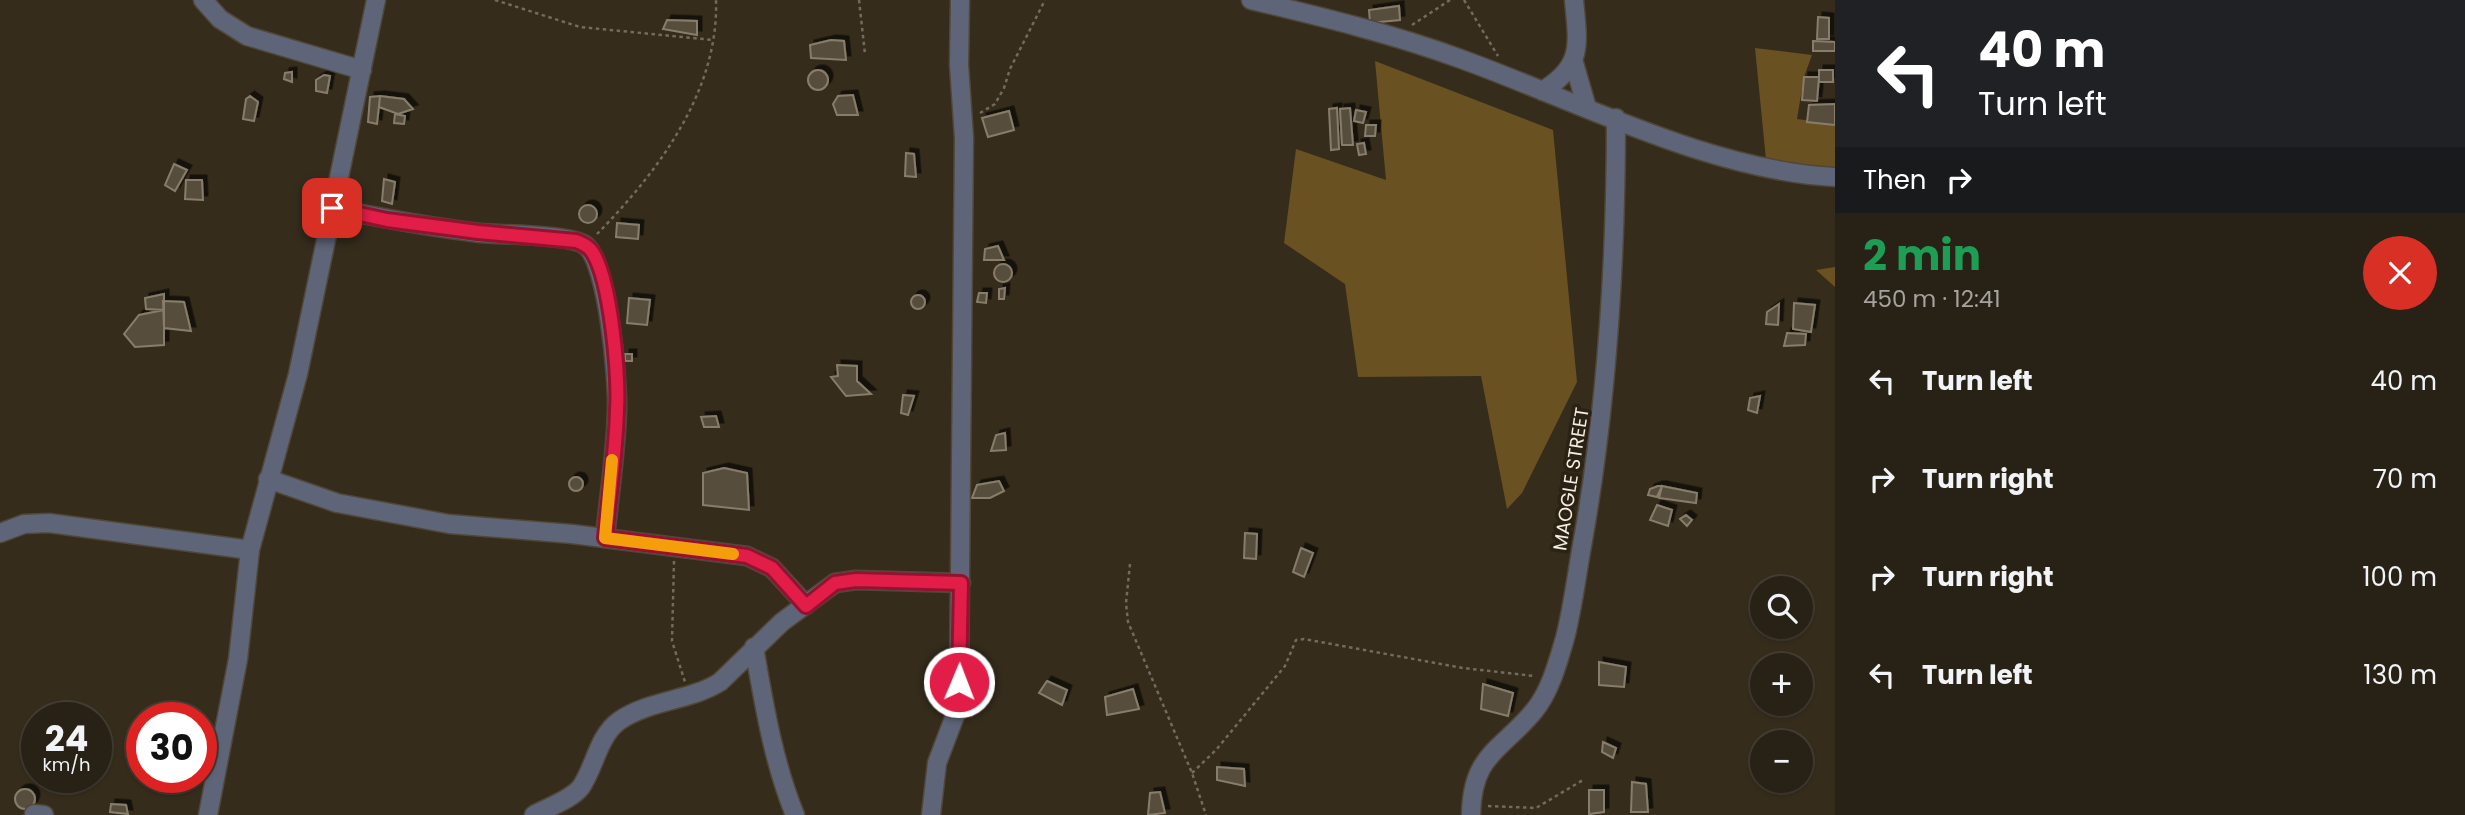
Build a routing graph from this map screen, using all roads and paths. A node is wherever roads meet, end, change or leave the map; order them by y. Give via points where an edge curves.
1 (203, 0) edge
2 (376, 0) edge
3 (495, 0) edge
4 (716, 0) edge
5 (859, 0) edge
6 (960, 0) edge
7 (1045, 0) edge
8 (1251, 0) edge
9 (1450, 0) edge
10 (1464, 0) edge
11 (1574, 0) edge
12 (1395, 36) junction
13 (713, 40) junction
14 (865, 54) dead end
15 (1574, 63) junction
16 (362, 70) junction
17 (1513, 79) junction
18 (1542, 91) junction
19 (1587, 108) junction
20 (1616, 118) junction
21 (963, 121) junction
22 (1835, 177) edge
23 (332, 208) junction
24 (585, 245) junction
25 (268, 479) junction
26 (0, 533) edge
27 (605, 538) junction
28 (675, 546) junction
29 (250, 550) junction
30 (1130, 564) dead end
31 (961, 583) junction
32 (806, 606) junction
33 (754, 647) junction
34 (1551, 678) junction
35 (691, 694) junction
36 (1192, 773) junction
37 (1583, 780) dead end
38 (1471, 809) edge
39 (208, 815) edge
40 (534, 815) edge
41 (796, 815) edge
42 (930, 815) edge
43 (1206, 815) edge

1 - 16 street via 220,19 247,36
2 - 16 street
3 - 13 path via 580,27
4 - 13 path
5 - 14 path
6 - 21 street
7 - 21 path via 995,104
8 - 12 street
9 - 12 path
10 - 17 path
11 - 15 street
12 - 17 street
13 - 24 path via 704,73 670,146 642,186
15 - 18 street via 1567,74
15 - 19 street
16 - 23 street
17 - 18 street
18 - 19 street
19 - 20 street
20 - 22 street via 1750,164
20 - 34 street, MAOGLE STREET via 1612,304 1604,404 1565,637
21 - 31 street
23 - 24 street via 387,220
23 - 25 street via 298,374
24 - 27 street via 602,276 615,359 617,410
25 - 27 street via 383,513 449,524
25 - 29 street
26 - 29 street via 24,524 48,523
27 - 28 street
28 - 32 street via 747,556 772,568
28 - 35 path via 672,642
29 - 39 street via 237,659
30 - 36 path via 1128,622
31 - 32 street via 835,583
31 - 42 street via 956,713 937,763
32 - 33 street
33 - 35 street via 720,682
33 - 41 street via 781,782
34 - 36 path via 1297,640 1285,666
34 - 38 street, MAOGLE STREET via 1534,711 1481,766
35 - 40 street via 617,722 581,786
36 - 43 path
37 - 38 path via 1536,808

